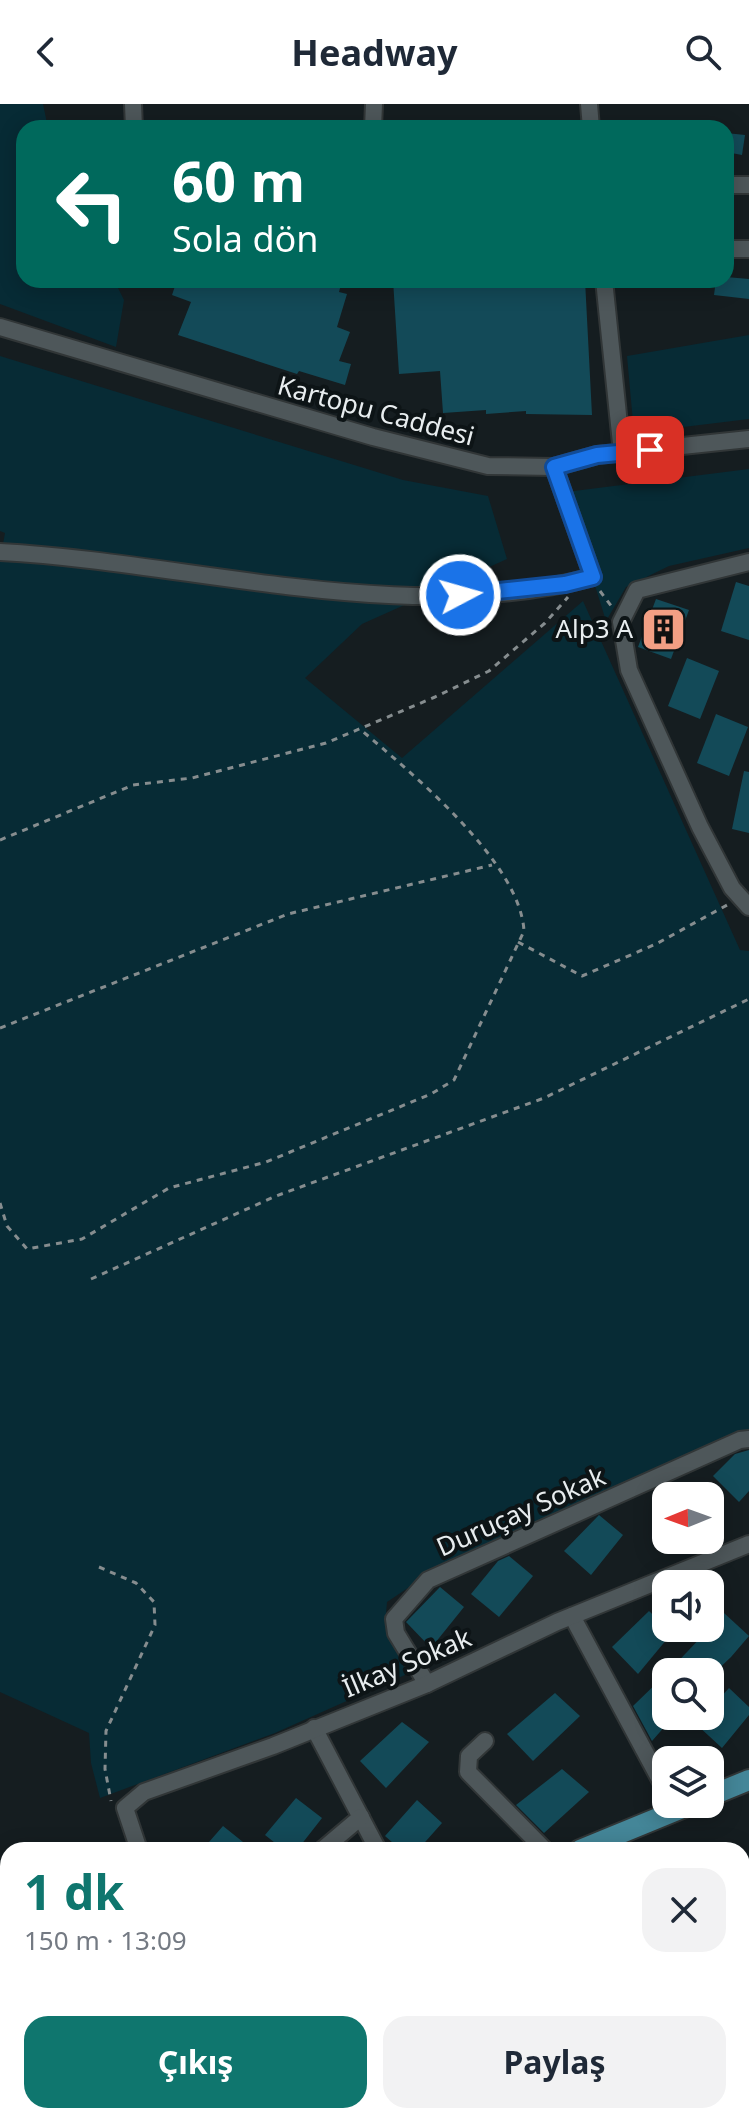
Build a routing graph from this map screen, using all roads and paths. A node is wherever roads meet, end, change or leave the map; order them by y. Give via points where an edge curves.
1 (605, 288) edge
2 (0, 327) edge
3 (749, 439) edge
4 (622, 453) junction
5 (554, 467) junction
6 (0, 552) edge
7 (749, 562) edge
8 (585, 579) junction
9 (616, 609) dead end
10 (360, 729) junction
11 (0, 840) edge
12 (494, 864) junction
13 (745, 902) edge
14 (518, 942) junction
15 (749, 999) edge
16 (0, 1028) edge
17 (0, 1203) edge
18 (91, 1279) dead end
19 (749, 1439) edge
20 (749, 1544) edge
21 (99, 1567) dead end
22 (572, 1616) junction
23 (427, 1684) junction
24 (314, 1728) junction
25 (485, 1741) dead end
26 (652, 1765) edge
27 (749, 1780) edge
28 (724, 1790) edge
29 (125, 1808) junction
30 (361, 1817) junction
31 (658, 1818) edge
32 (136, 1842) edge
33 (331, 1842) edge
34 (374, 1842) edge
35 (537, 1842) edge
36 (615, 1842) edge

1 - 4 street
2 - 5 street, Kartopu Caddesi via 440,457 488,466
3 - 4 street, Kartopu Caddesi
4 - 5 street, Kartopu Caddesi
5 - 8 street
6 - 8 street via 70,555 203,575 435,598
7 - 13 street via 637,590 621,622 629,670 700,827
8 - 9 path
8 - 10 path via 545,623 489,671
10 - 11 path via 192,778 133,785
10 - 12 path via 440,797
12 - 14 path via 523,910 524,931
12 - 16 path via 288,914
13 - 14 path via 582,976
14 - 17 path via 454,1080 431,1094 266,1162 169,1188 82,1239 27,1249 7,1226
15 - 18 path via 544,1098 276,1196
19 - 23 street, Duruçay Sokak via 428,1580 394,1619 396,1633
20 - 22 street, İlkay Sokak
21 - 29 path via 136,1583 154,1602 155,1625 106,1731 105,1769 112,1801
22 - 23 street, İlkay Sokak
22 - 26 street
23 - 24 street, İlkay Sokak
24 - 29 street, İlkay Sokak via 144,1792
24 - 30 street
25 - 35 street via 469,1756 468,1772
27 - 28 main road
29 - 32 street
30 - 33 street
30 - 34 street
31 - 36 main road

